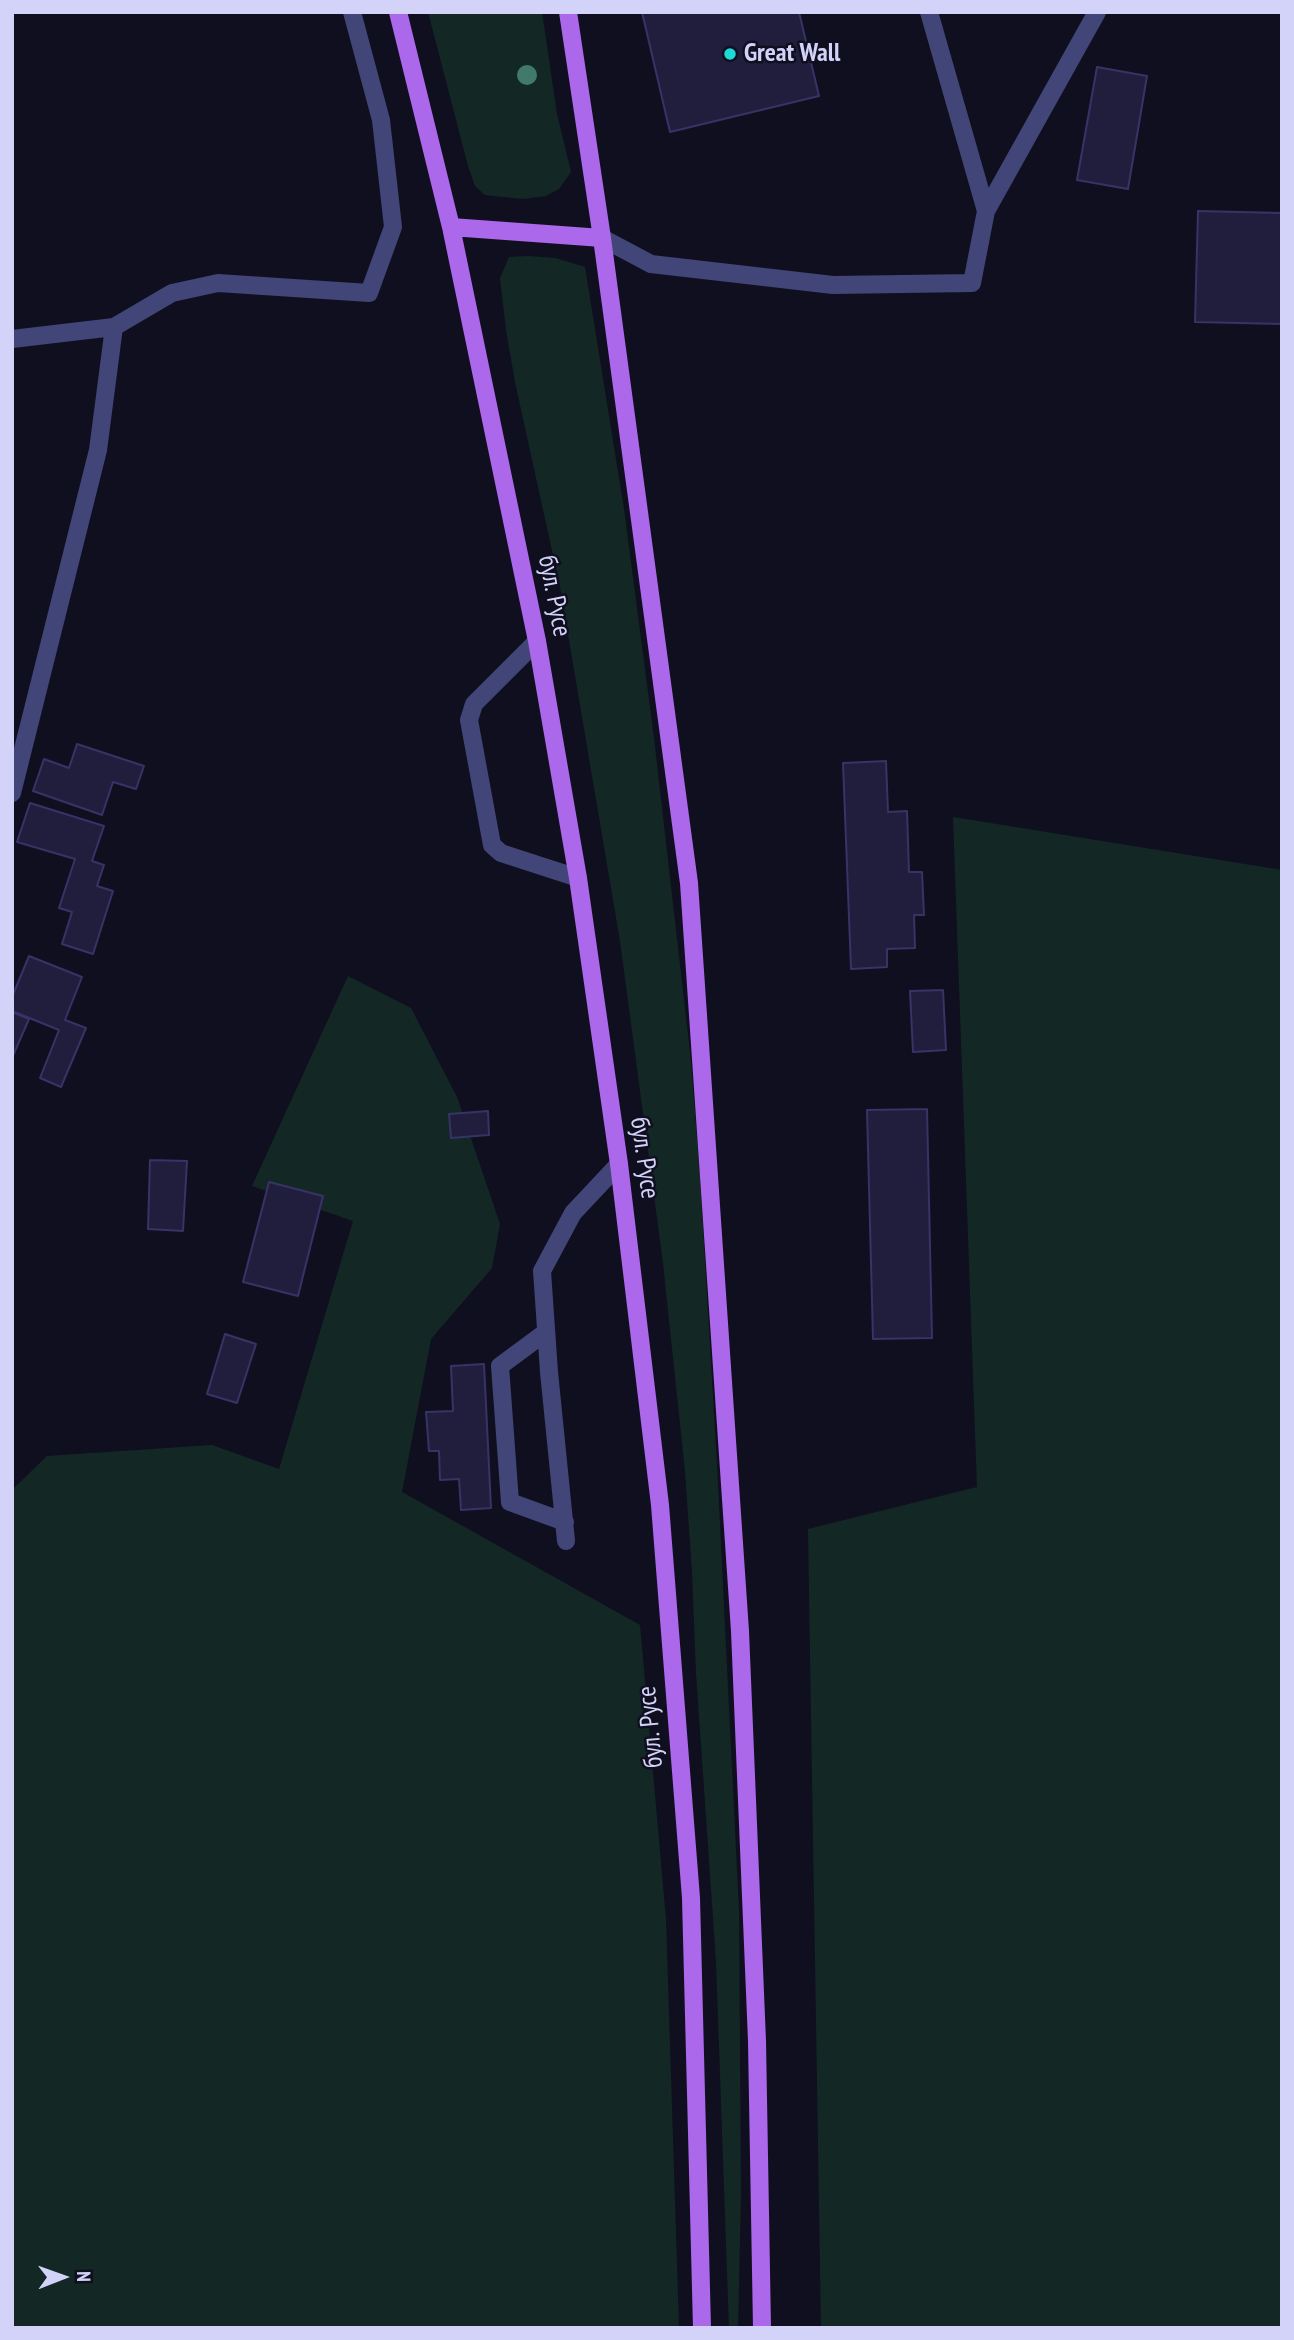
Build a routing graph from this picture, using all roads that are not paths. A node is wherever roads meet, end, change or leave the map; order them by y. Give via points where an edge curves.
1 (352, 12) edge
2 (398, 12) edge
3 (568, 12) edge
4 (929, 12) edge
5 (1097, 12) edge
6 (986, 211) junction
7 (452, 228) junction
8 (602, 238) junction
9 (114, 327) junction
10 (12, 339) edge
11 (537, 641) junction
12 (12, 793) edge
13 (578, 878) junction
14 (619, 1164) junction
15 (546, 1332) junction
16 (565, 1522) junction
17 (566, 1541) dead end
18 (702, 2328) edge
19 (762, 2328) edge

1 - 9 street via 381,120 393,228 369,293 218,283 172,293
2 - 7 main road, бул. Русе
3 - 8 main road
4 - 6 street
5 - 6 street
6 - 8 street via 972,283 833,285 651,264
7 - 8 main road
7 - 11 main road, бул. Русе
8 - 19 main road via 689,883 740,1644 757,2041
9 - 10 street
9 - 12 street via 98,450
11 - 13 main road, бул. Русе
11 - 13 street via 474,704 469,720 492,845 501,853
13 - 14 main road, бул. Русе
14 - 15 street via 573,1213 542,1271
14 - 18 main road, бул. Русе via 660,1505 691,1898
15 - 16 street
15 - 16 street via 500,1366 510,1502
16 - 17 street

